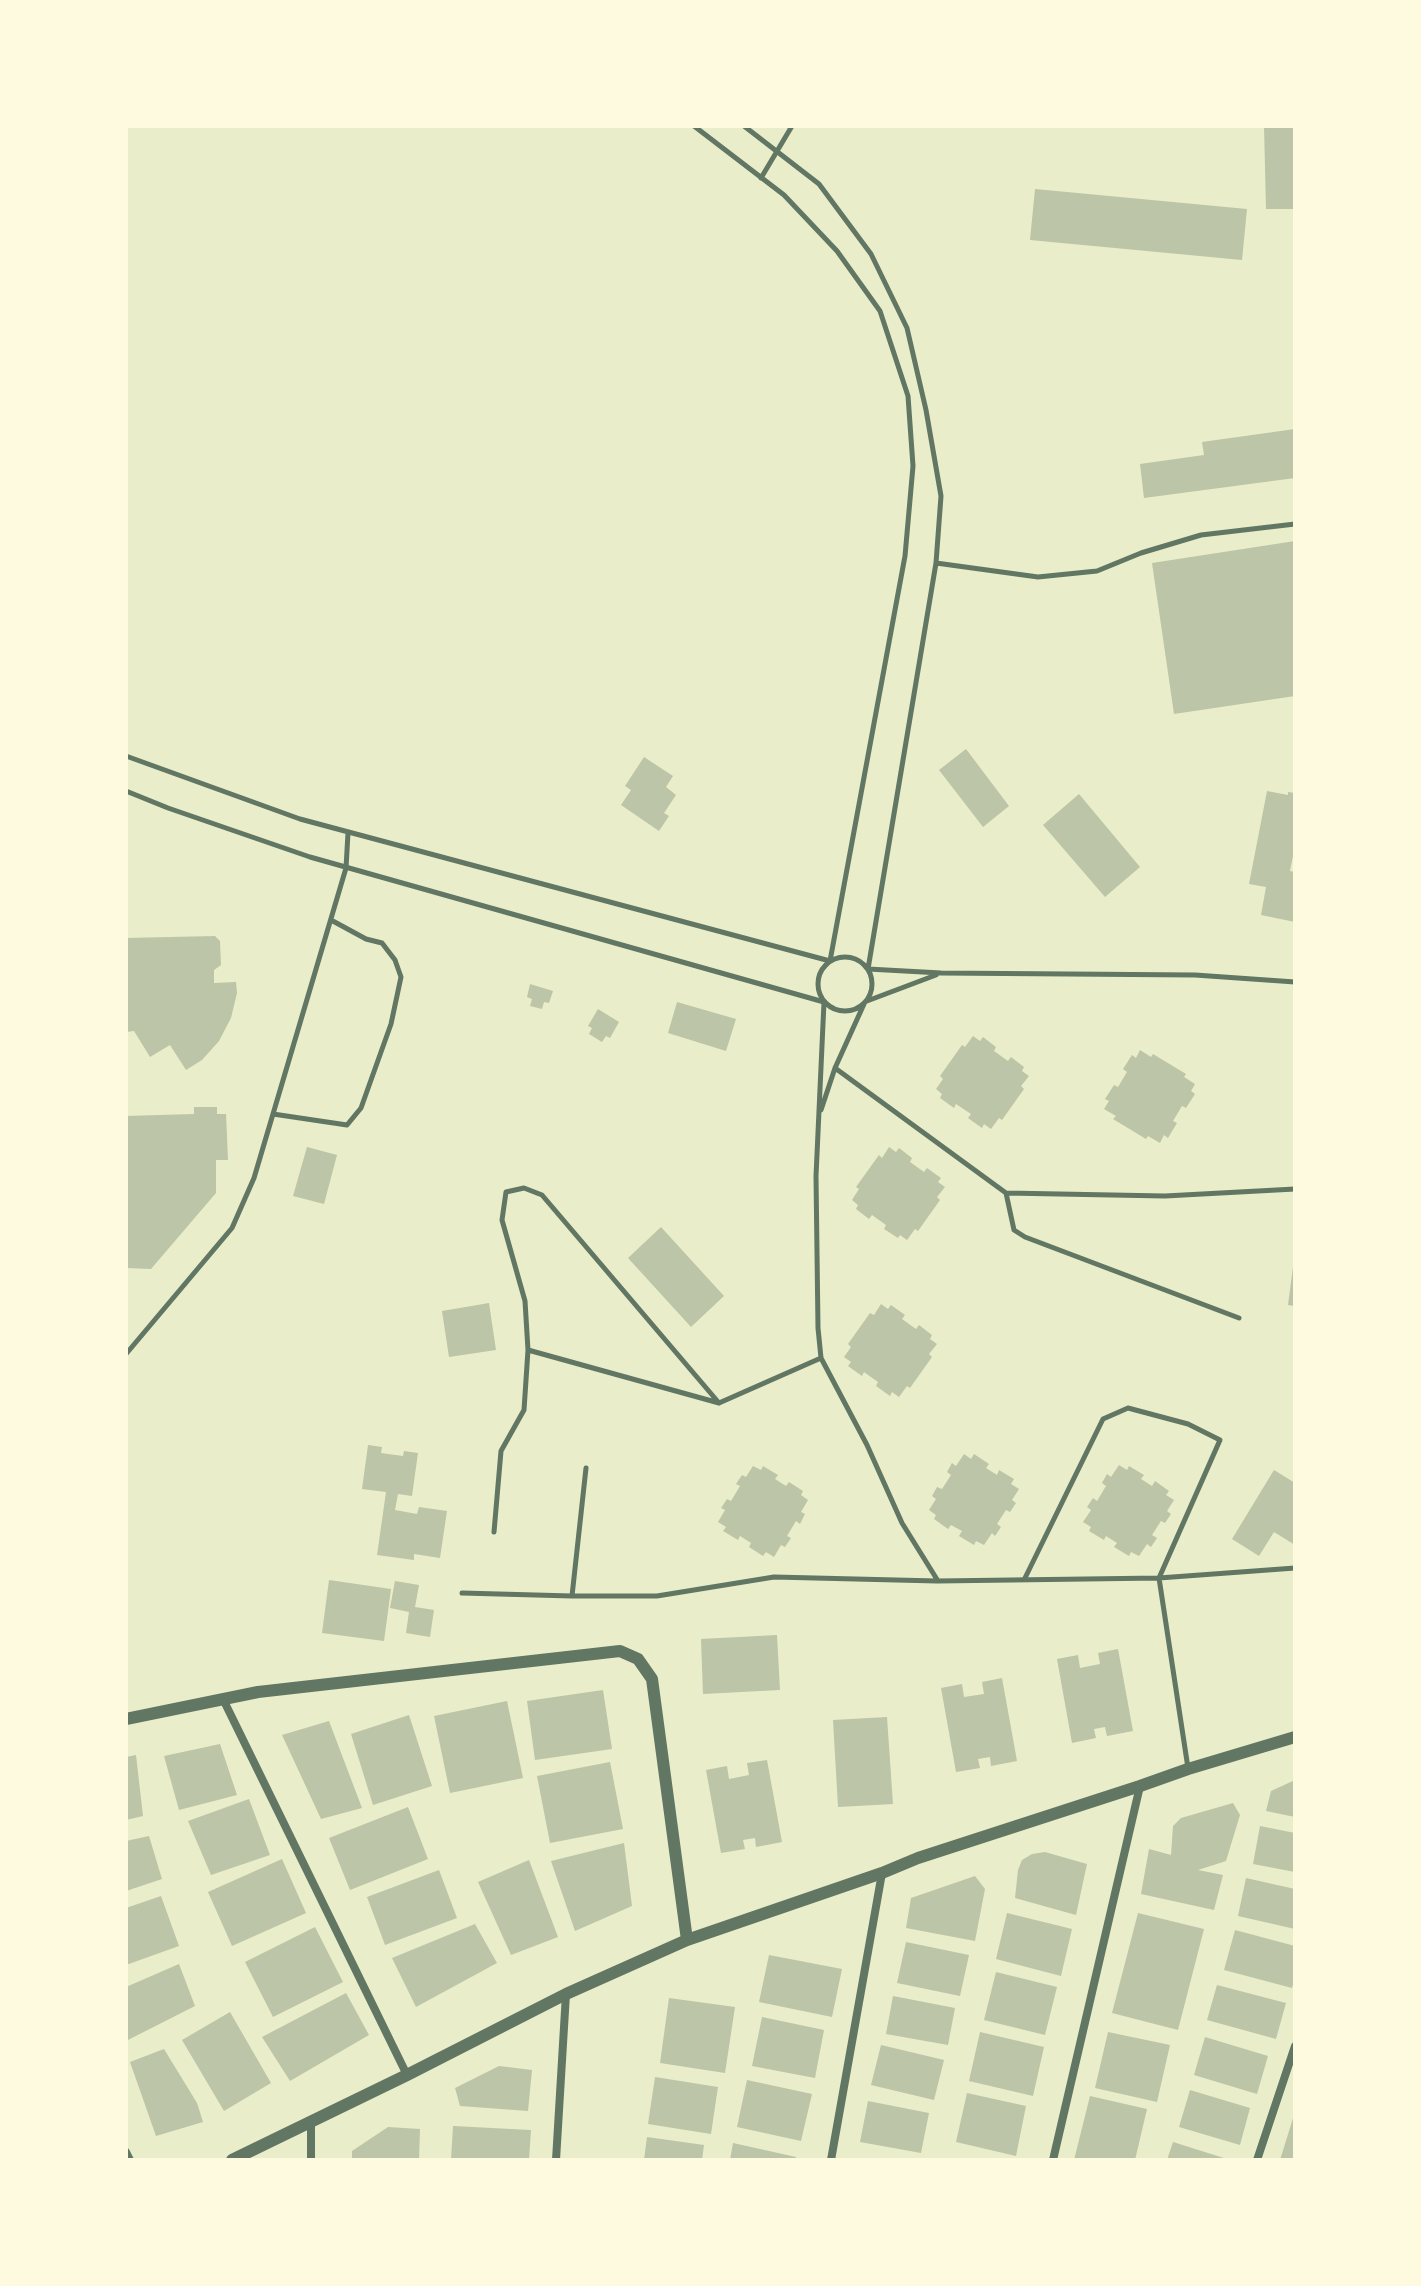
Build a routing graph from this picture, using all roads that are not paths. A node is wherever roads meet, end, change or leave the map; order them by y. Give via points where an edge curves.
1 (694, 126) edge
2 (744, 126) edge
3 (792, 126) edge
4 (778, 153) junction
5 (761, 178) junction
6 (1295, 524) edge
7 (936, 563) junction
8 (126, 756) edge
9 (126, 791) edge
10 (348, 833) junction
11 (346, 868) junction
12 (331, 920) junction
13 (830, 961) junction
14 (868, 969) junction
15 (941, 973) junction
16 (1295, 982) edge
17 (824, 1002) junction
18 (865, 1002) junction
19 (835, 1068) junction
20 (273, 1114) junction
21 (818, 1118) junction
22 (1295, 1189) edge
23 (1006, 1193) junction
24 (1239, 1318) dead end
25 (528, 1350) junction
26 (126, 1354) edge
27 (821, 1358) junction
28 (719, 1403) junction
29 (586, 1468) dead end
30 (494, 1532) dead end
31 (1295, 1568) edge
32 (1025, 1578) junction
33 (1159, 1578) junction
34 (938, 1581) junction
35 (462, 1593) dead end
36 (572, 1596) junction
37 (223, 1699) junction
38 (126, 1719) edge
39 (1295, 1737) edge
40 (1188, 1769) junction
41 (1140, 1786) junction
42 (882, 1873) junction
43 (687, 1940) junction
44 (566, 1994) junction
45 (1295, 2046) edge
46 (407, 2075) junction
47 (311, 2123) junction
48 (126, 2152) edge
49 (130, 2160) edge
50 (232, 2160) edge
51 (311, 2160) edge
52 (556, 2160) edge
53 (831, 2160) edge
54 (1053, 2160) edge
55 (1257, 2160) edge

1 - 5 lane
2 - 4 lane
3 - 4 lane
4 - 5 lane
4 - 7 lane via 819,184 871,254 907,328 941,496
5 - 13 lane via 837,251 880,311 908,396 913,466 905,556
6 - 7 lane via 1201,535 1097,571 1038,577
7 - 14 lane
8 - 10 lane
9 - 11 lane
10 - 11 lane
10 - 13 lane
11 - 12 lane
11 - 17 lane
12 - 20 lane
12 - 20 lane via 382,943 395,960 401,977 391,1024 361,1108 347,1125
13 - 14 lane via 846,956
13 - 17 lane via 817,985
14 - 15 lane
14 - 18 lane via 872,986
15 - 16 lane via 1195,975
15 - 18 lane
17 - 18 lane via 840,1011
17 - 21 lane
18 - 19 lane
19 - 21 lane
19 - 23 lane
20 - 26 lane via 232,1228
21 - 27 lane
22 - 23 lane via 1165,1196
23 - 24 lane via 1014,1230 1025,1237
25 - 28 lane
25 - 28 lane via 525,1301 502,1220 506,1192 524,1188 542,1195
25 - 30 lane via 524,1410 501,1451
27 - 28 lane
27 - 34 lane via 902,1523
29 - 36 lane
31 - 33 lane
32 - 33 lane
32 - 33 lane via 1103,1419 1128,1408 1188,1424 1220,1440
32 - 34 lane
33 - 40 lane
34 - 36 lane via 774,1577 657,1596
35 - 36 lane
37 - 38 street
37 - 43 street via 595,1653 620,1651 638,1659 652,1679
37 - 46 street
39 - 40 street
40 - 41 street
41 - 42 street
41 - 54 street
42 - 43 street
42 - 53 street
43 - 44 street
44 - 46 street
44 - 52 street
45 - 55 street
46 - 47 street
47 - 50 street
47 - 51 street
48 - 49 street

